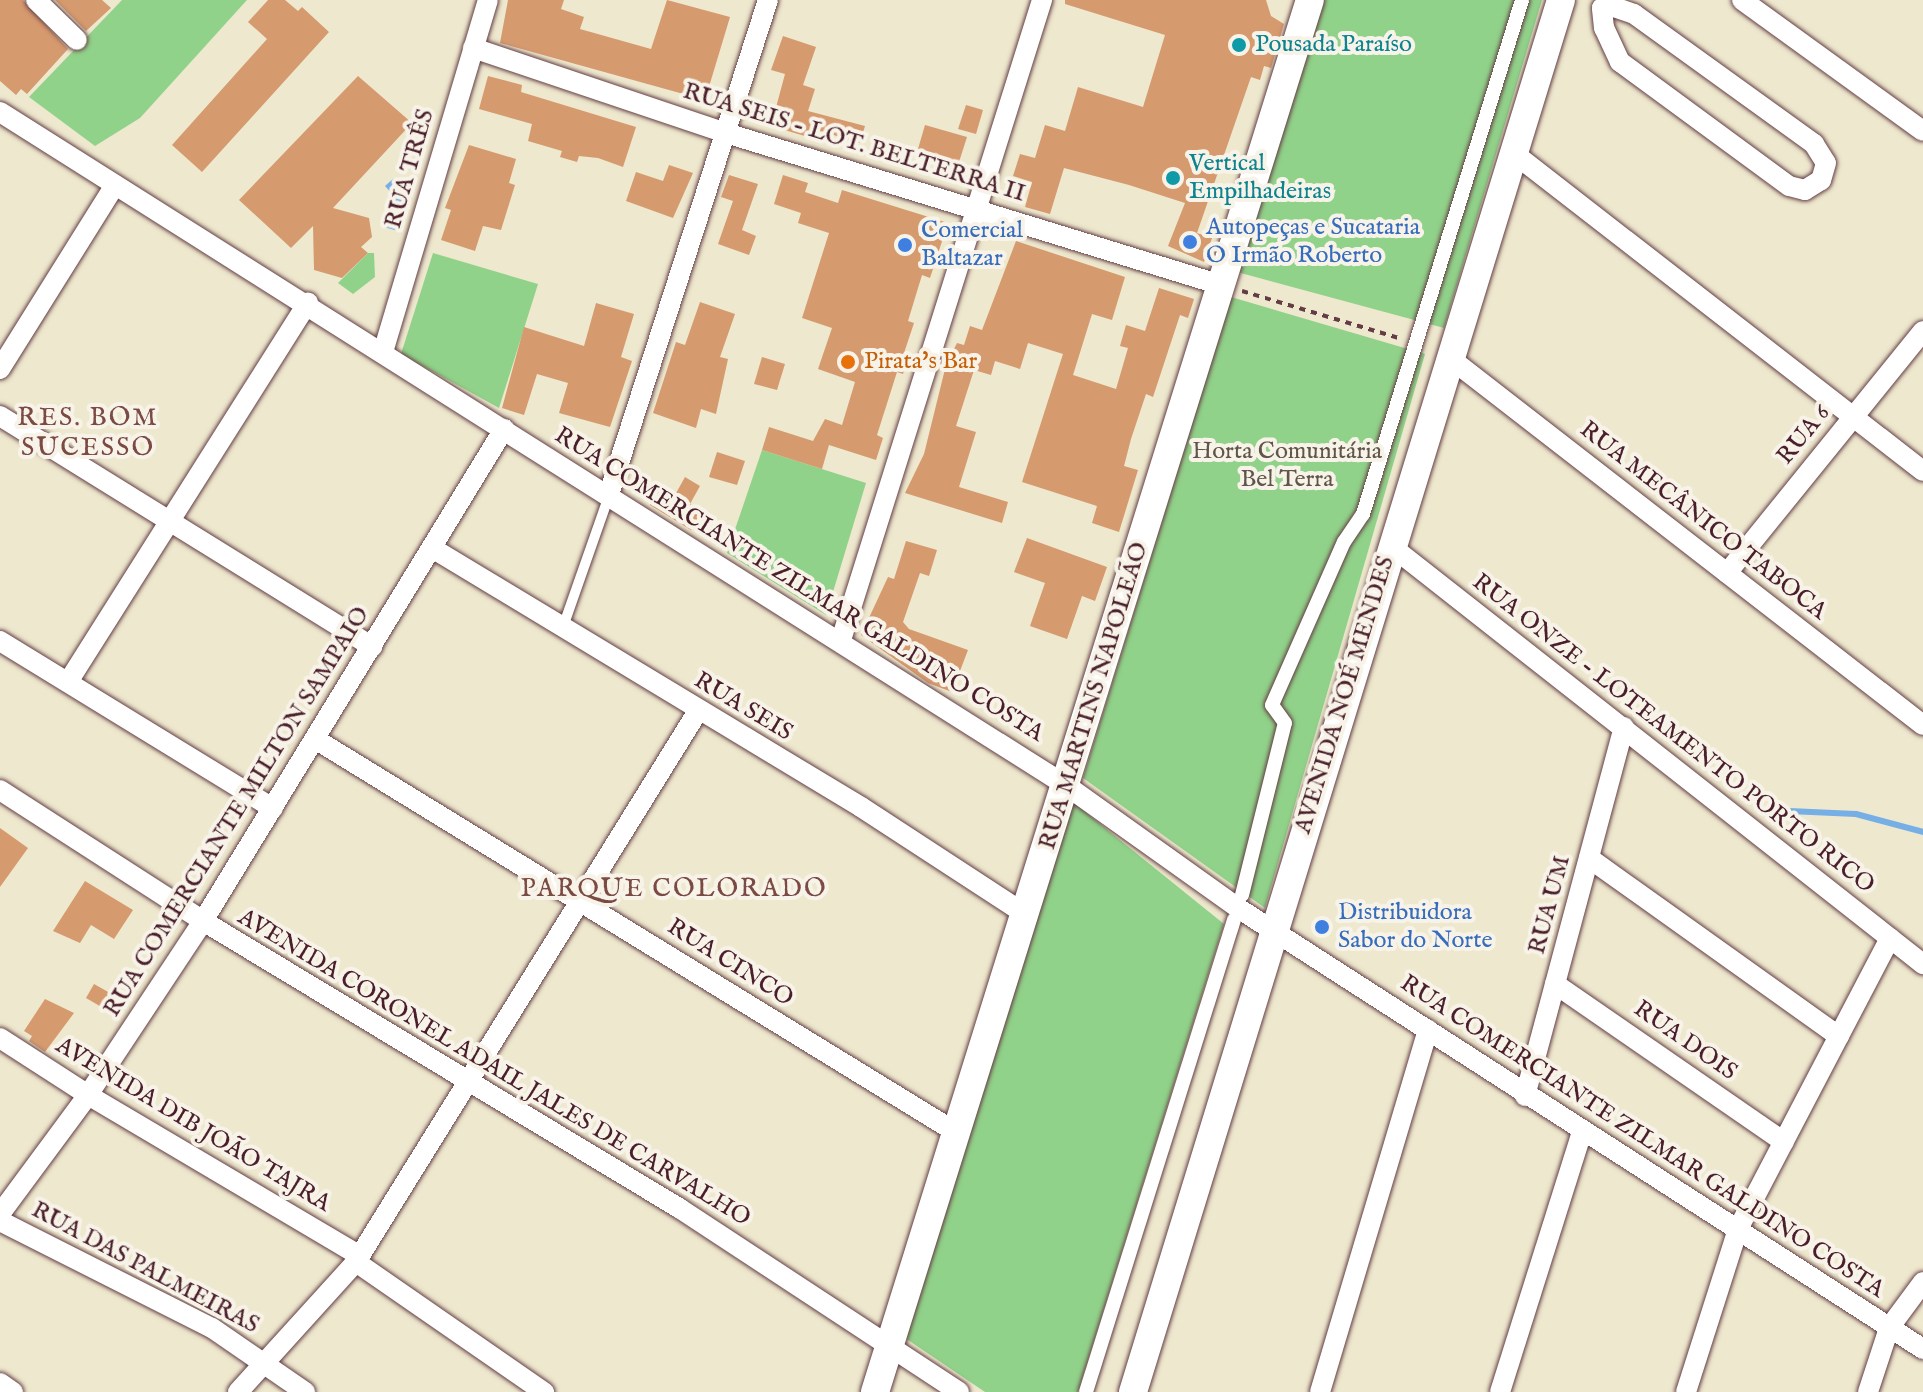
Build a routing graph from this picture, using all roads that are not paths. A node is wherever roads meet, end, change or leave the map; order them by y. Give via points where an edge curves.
1 (36, 0) edge
2 (488, 0) edge
3 (768, 0) edge
4 (1042, 0) edge
5 (1310, 0) edge
6 (1522, 0) edge
7 (1561, 0) edge
8 (1742, 0) edge
9 (1596, 4) edge
10 (77, 40) dead end
11 (473, 48) junction
12 (0, 112) edge
13 (1923, 131) edge
14 (726, 133) junction
15 (1516, 155) junction
16 (115, 185) junction
17 (977, 208) junction
18 (1221, 285) junction
19 (308, 303) junction
20 (1923, 331) edge
21 (383, 352) junction
22 (1451, 359) junction
23 (0, 369) edge
24 (1853, 415) junction
25 (0, 416) edge
26 (504, 429) junction
27 (1923, 471) edge
28 (609, 494) junction
29 (171, 521) junction
30 (1391, 546) junction
31 (432, 548) junction
32 (1727, 573) junction
33 (563, 627) junction
34 (841, 640) junction
35 (0, 641) edge
36 (372, 647) junction
37 (68, 682) junction
38 (698, 711) junction
39 (1923, 725) edge
40 (1624, 727) junction
41 (315, 739) junction
42 (1067, 786) junction
43 (0, 790) edge
44 (273, 808) junction
45 (1589, 858) junction
46 (1242, 895) dead end
47 (581, 901) junction
48 (1025, 914) junction
49 (1234, 920) dead end
50 (203, 921) junction
51 (1273, 930) junction
52 (1890, 938) junction
53 (1923, 964) edge
54 (1555, 984) junction
55 (1428, 1030) junction
56 (1839, 1036) junction
57 (0, 1038) edge
58 (467, 1081) junction
59 (88, 1095) junction
60 (1525, 1096) junction
61 (954, 1131) junction
62 (1582, 1132) junction
63 (1784, 1142) junction
64 (0, 1214) edge
65 (0, 1221) edge
66 (1738, 1229) junction
67 (358, 1259) junction
68 (1923, 1282) edge
69 (1889, 1328) junction
70 (890, 1347) junction
71 (1923, 1349) edge
72 (264, 1362) junction
73 (0, 1383) edge
74 (13, 1392) edge
75 (238, 1392) edge
76 (305, 1392) edge
77 (544, 1392) edge
78 (875, 1392) edge
79 (959, 1392) edge
80 (1086, 1392) edge
81 (1133, 1392) edge
82 (1320, 1392) edge
83 (1500, 1392) edge
84 (1686, 1392) edge
85 (1868, 1392) edge

1 - 10 street
2 - 11 street, RUA TRÊS
3 - 14 street
4 - 17 street
5 - 18 main road, RUA MARTINS NAPOLEÃO
6 - 46 street via 1363,514 1344,542 1272,705 1285,723
7 - 15 main road, AVENIDA NOÉ MENDES
8 - 13 street
9 - 9 street via 1607,42 1620,62 1789,186 1805,190 1821,180 1826,163 1814,144 1634,14
11 - 14 street, RUA SEIS - LOT. BELTERRA II
11 - 21 street, RUA TRÊS
12 - 16 street, RUA COMERCIANTE ZILMAR GALDINO COSTA
14 - 17 street, RUA SEIS - LOT. BELTERRA II
14 - 28 street
15 - 22 main road, AVENIDA NOÉ MENDES
15 - 24 street
16 - 19 street, RUA COMERCIANTE ZILMAR GALDINO COSTA
16 - 23 street
17 - 18 street, RUA SEIS - LOT. BELTERRA II
17 - 34 street
18 - 42 main road, RUA MARTINS NAPOLEÃO
19 - 21 street, RUA COMERCIANTE ZILMAR GALDINO COSTA
19 - 29 street
20 - 24 street, RUA 6
21 - 26 street, RUA COMERCIANTE ZILMAR GALDINO COSTA
22 - 30 main road, AVENIDA NOÉ MENDES
22 - 32 street, RUA MECÂNICO TABOCA
24 - 27 street
24 - 32 street, RUA 6
25 - 29 street
26 - 28 street, RUA COMERCIANTE ZILMAR GALDINO COSTA
26 - 31 street, RUA COMERCIANTE MILTON SAMPAIO
28 - 33 lane
28 - 34 street, RUA COMERCIANTE ZILMAR GALDINO COSTA
29 - 36 street
29 - 37 street
30 - 40 street, RUA ONZE - LOTEAMENTO PORTO RICO
30 - 51 main road, AVENIDA NOÉ MENDES
31 - 33 street, RUA SEIS
31 - 36 street, RUA COMERCIANTE MILTON SAMPAIO
32 - 39 street, RUA MECÂNICO TABOCA
33 - 38 street, RUA SEIS
34 - 42 street, RUA COMERCIANTE ZILMAR GALDINO COSTA
35 - 37 street
36 - 41 street, RUA COMERCIANTE MILTON SAMPAIO
37 - 44 street
38 - 47 street
38 - 48 street, RUA SEIS
40 - 45 street, RUA UM
40 - 52 street, RUA ONZE - LOTEAMENTO PORTO RICO
41 - 44 street, RUA COMERCIANTE MILTON SAMPAIO
41 - 47 street, RUA CINCO
42 - 48 main road, RUA MARTINS NAPOLEÃO
42 - 51 street, RUA COMERCIANTE ZILMAR GALDINO COSTA
43 - 50 street, AVENIDA CORONEL ADAIL JALES DE CARVALHO
44 - 50 street, RUA COMERCIANTE MILTON SAMPAIO
45 - 54 street, RUA UM
45 - 56 street
47 - 58 street
47 - 61 street, RUA CINCO
48 - 61 main road, RUA MARTINS NAPOLEÃO
49 - 80 street
50 - 58 street, AVENIDA CORONEL ADAIL JALES DE CARVALHO
50 - 59 street, RUA COMERCIANTE MILTON SAMPAIO
51 - 55 street, RUA COMERCIANTE ZILMAR GALDINO COSTA
51 - 81 main road, AVENIDA NOÉ MENDES
52 - 53 street, RUA ONZE - LOTEAMENTO PORTO RICO
52 - 56 street
54 - 60 street, RUA UM
54 - 63 street, RUA DOIS
55 - 60 street, RUA COMERCIANTE ZILMAR GALDINO COSTA
55 - 82 street
56 - 63 street
57 - 59 street, AVENIDA DIB JOÃO TAJRA
58 - 67 street
58 - 70 street, AVENIDA CORONEL ADAIL JALES DE CARVALHO via 679,1208
59 - 64 street, RUA COMERCIANTE MILTON SAMPAIO
59 - 67 street, AVENIDA DIB JOÃO TAJRA
60 - 62 street, RUA COMERCIANTE ZILMAR GALDINO COSTA
61 - 70 main road, RUA MARTINS NAPOLEÃO
62 - 66 street, RUA COMERCIANTE ZILMAR GALDINO COSTA
62 - 83 street
63 - 66 street
65 - 72 street, RUA DAS PALMEIRAS via 212,1328
66 - 69 street, RUA COMERCIANTE ZILMAR GALDINO COSTA
66 - 84 street
67 - 72 street
67 - 77 street, AVENIDA DIB JOÃO TAJRA
68 - 69 street
69 - 71 street, RUA COMERCIANTE ZILMAR GALDINO COSTA
69 - 85 street
70 - 78 main road, RUA MARTINS NAPOLEÃO
70 - 79 street, AVENIDA CORONEL ADAIL JALES DE CARVALHO
72 - 75 street
72 - 76 street, RUA DAS PALMEIRAS
73 - 74 street

